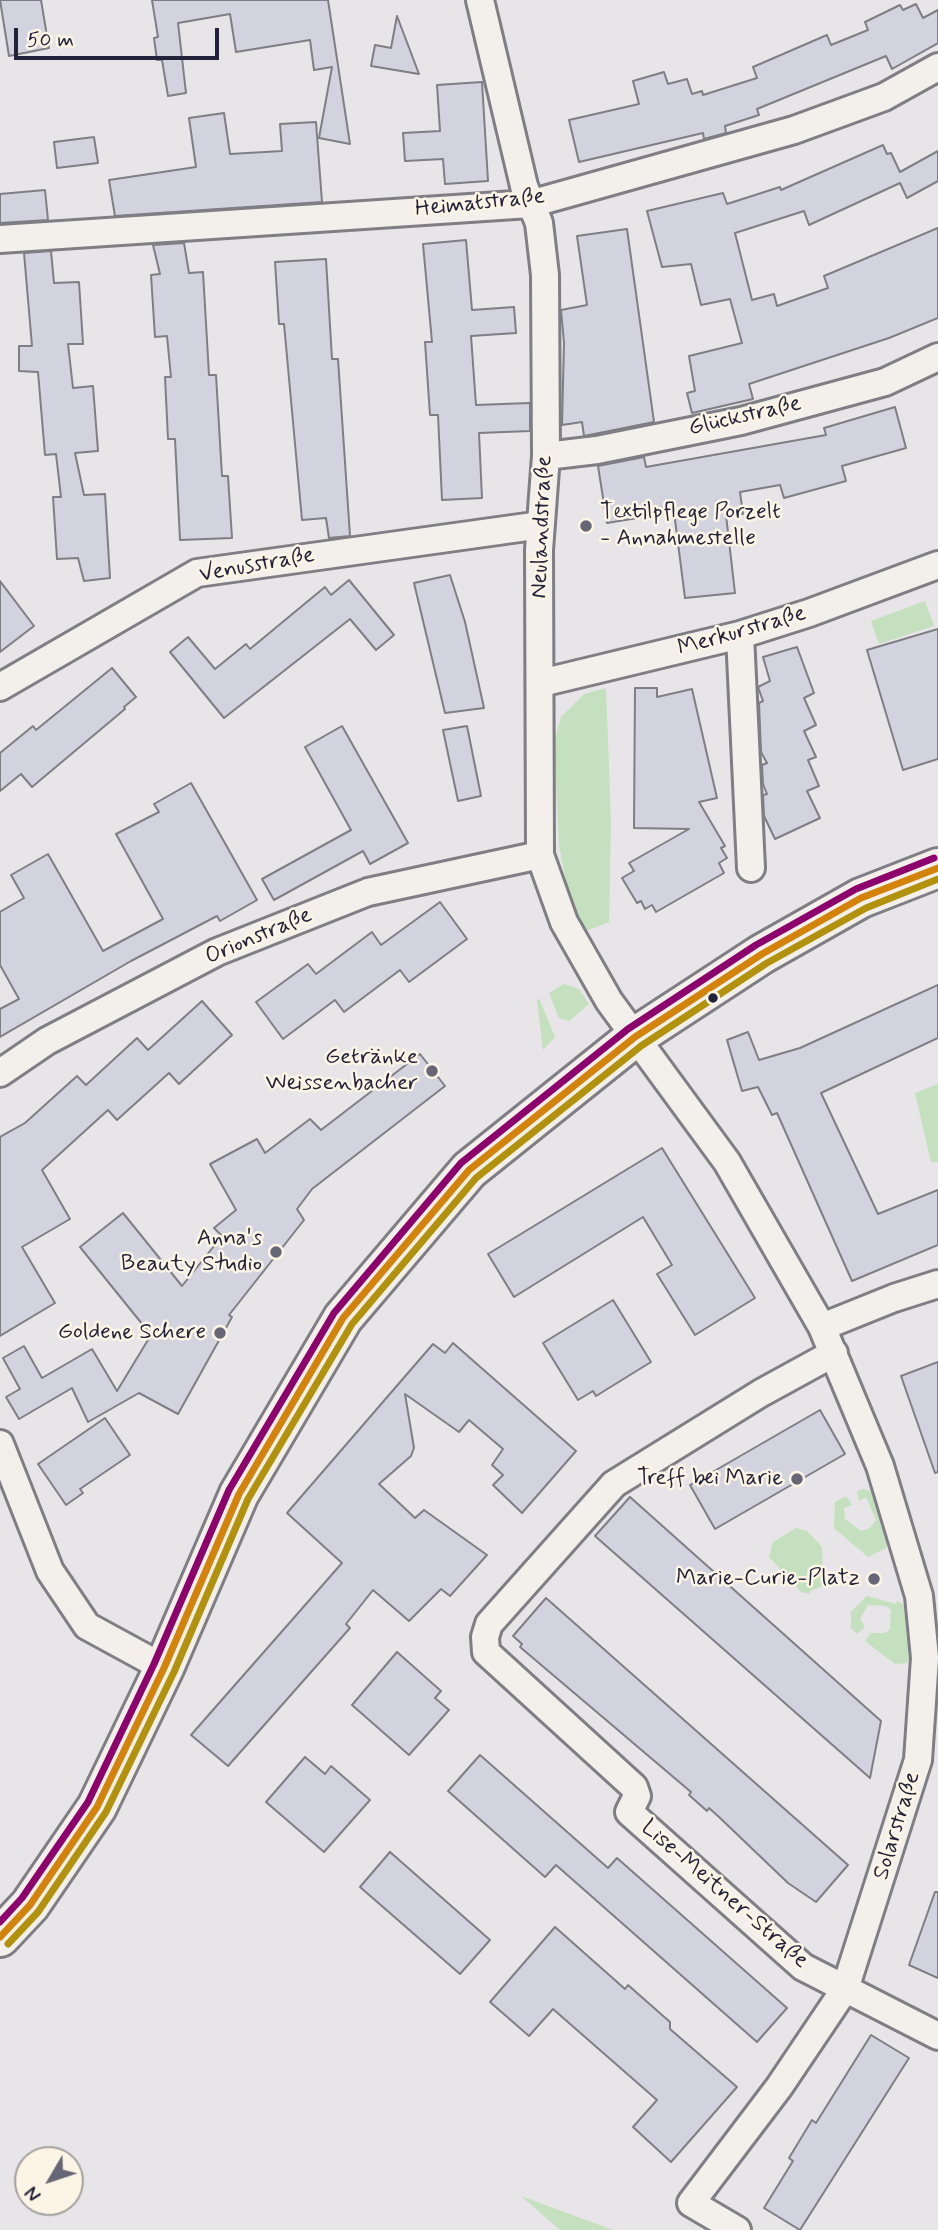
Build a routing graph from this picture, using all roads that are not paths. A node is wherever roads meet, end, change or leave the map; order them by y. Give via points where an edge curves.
1 (480, 0) edge
2 (938, 67) edge
3 (530, 204) junction
4 (0, 239) edge
5 (938, 357) edge
6 (546, 456) junction
7 (541, 525) junction
8 (938, 565) edge
9 (740, 635) junction
10 (541, 683) junction
11 (0, 688) edge
12 (540, 855) junction
13 (751, 868) dead end
14 (938, 868) edge
15 (635, 1037) junction
16 (0, 1073) edge
17 (938, 1284) edge
18 (822, 1327) junction
19 (834, 1353) junction
20 (0, 1444) edge
21 (164, 1668) junction
22 (0, 1937) edge
23 (845, 1989) junction
24 (938, 2036) edge
25 (737, 2230) edge

1 - 3 street, Neulandstraße
2 - 3 street, Heimatstraße via 884,97 793,130
3 - 4 street, Heimatstraße
3 - 6 street, Neulandstraße via 539,223 545,275
5 - 6 street, Glückstraße via 885,382 741,421
6 - 7 street, Neulandstraße
7 - 10 street, Neulandstraße
7 - 11 street, Venusstraße via 197,573
8 - 9 street, Merkurstraße
9 - 10 street, Merkurstraße
9 - 13 street
10 - 12 street, Neulandstraße
12 - 15 street, Neulandstraße via 564,922
12 - 16 street, Orionstraße via 368,892 217,953 47,1041
14 - 15 main road via 861,898 762,954
15 - 18 street, Solarstraße via 727,1162
15 - 21 main road via 468,1170 343,1318 239,1494
17 - 18 street
18 - 19 street, Solarstraße
19 - 23 street, Solarstraße via 880,1466 915,1583 925,1658 918,1760
19 - 23 street, Lise-Meitner-Straße via 614,1484 489,1624 485,1637 486,1652 634,1787 636,1796 629,1812 803,1968
20 - 21 street via 50,1571 88,1626
21 - 22 main road via 97,1807 30,1905
23 - 24 street
23 - 25 street, Solarstraße via 779,2087 691,2203

